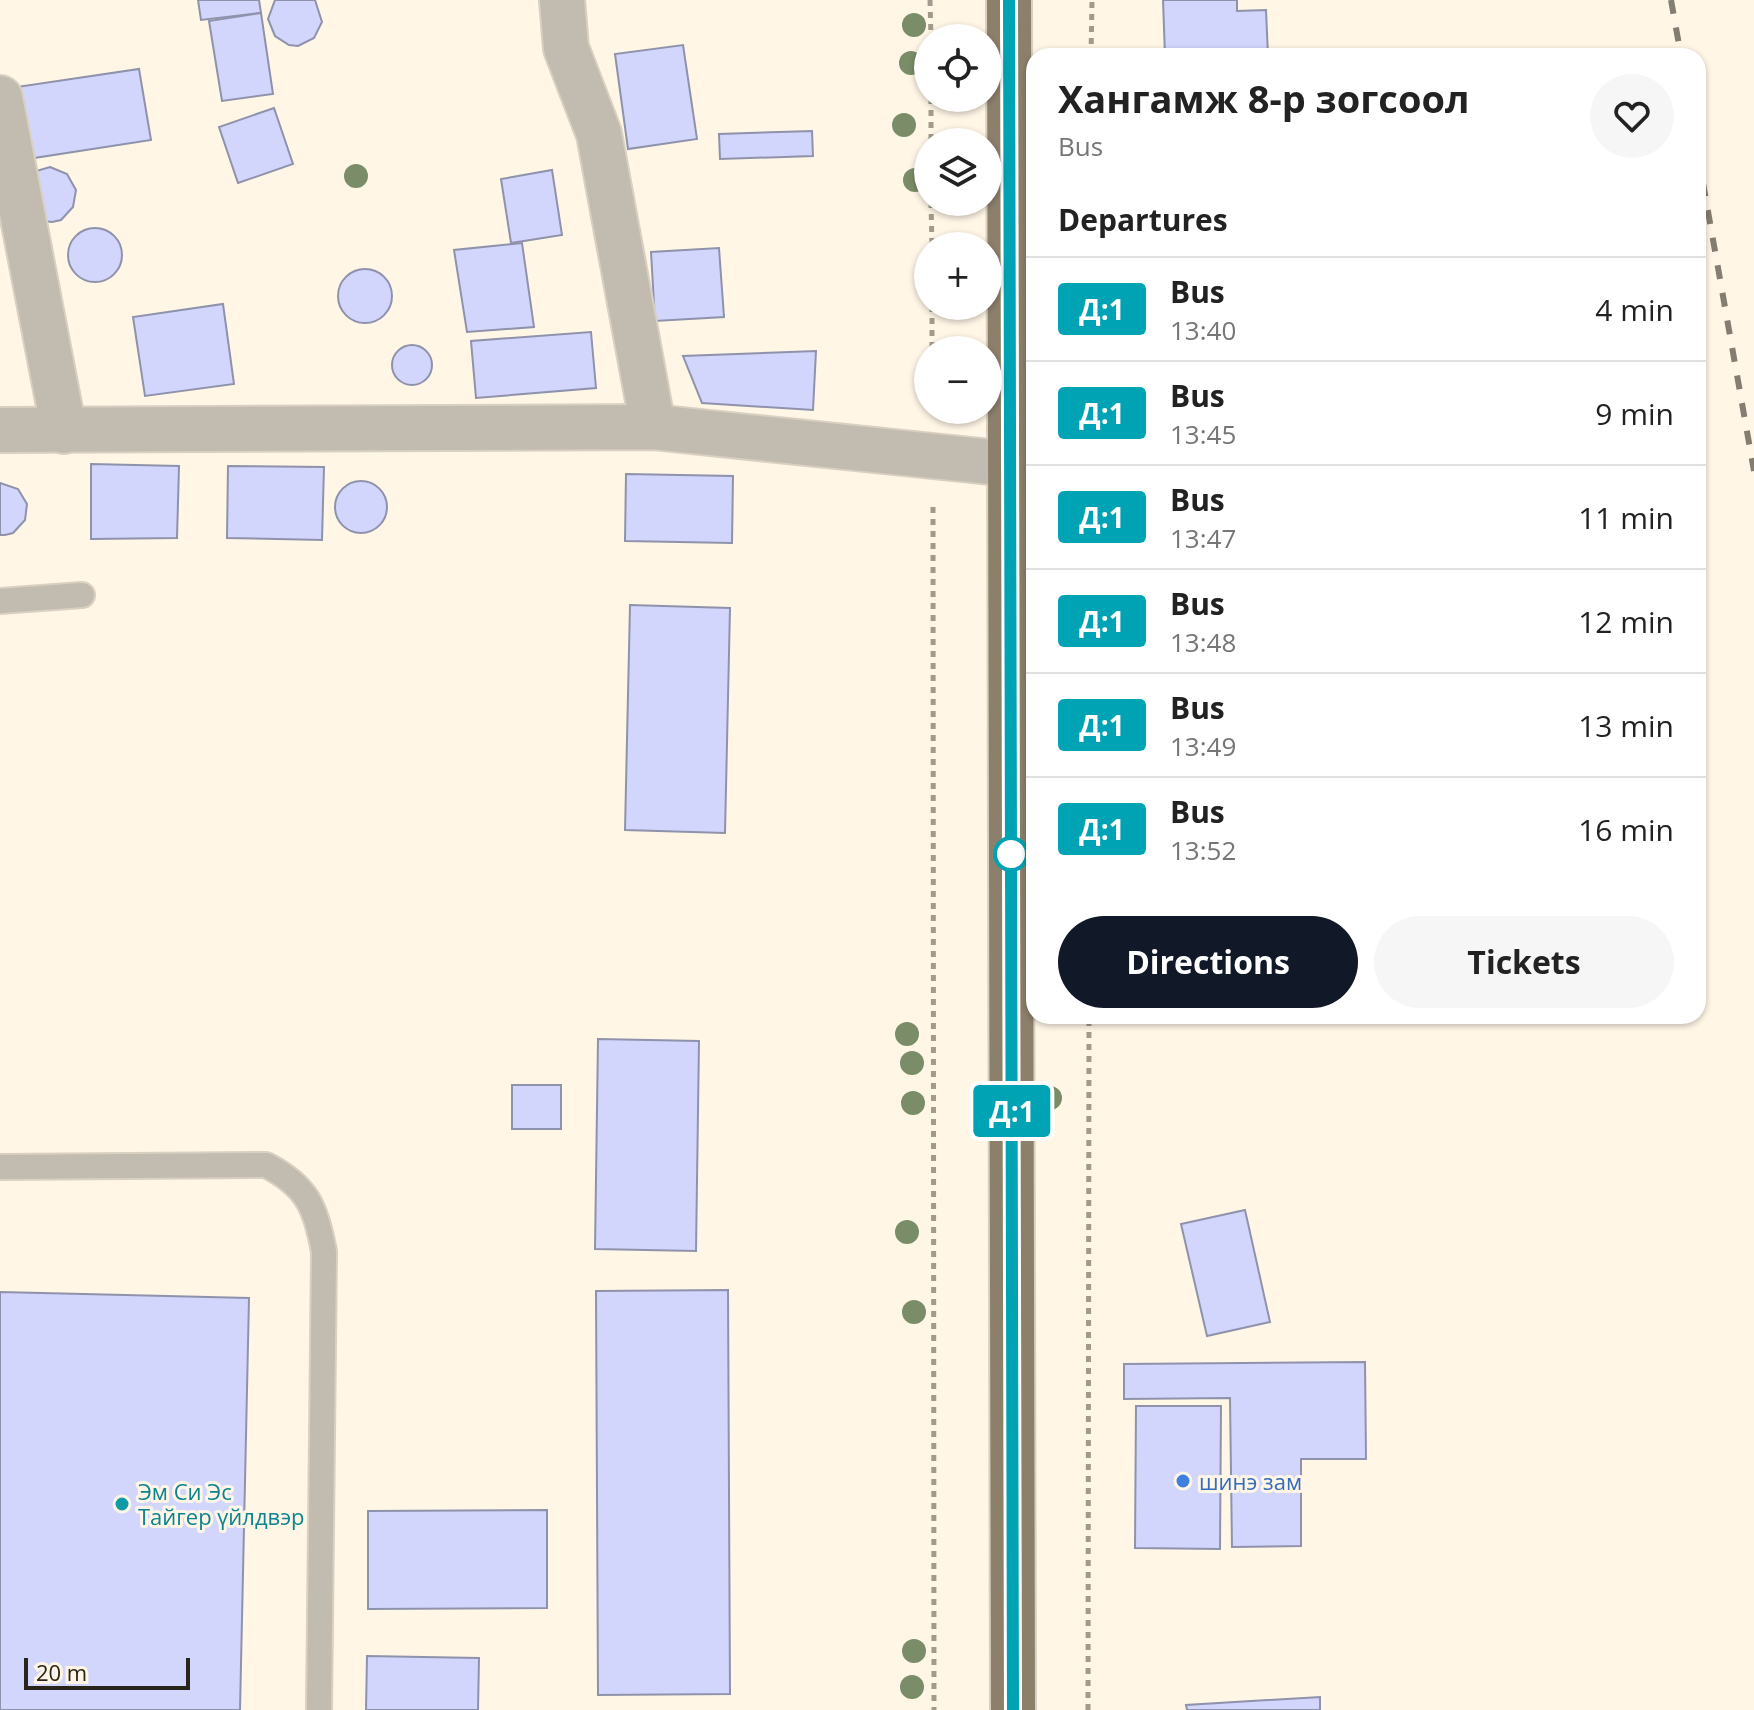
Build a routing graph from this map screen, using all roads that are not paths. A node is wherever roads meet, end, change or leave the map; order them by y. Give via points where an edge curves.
1 (562, 0) edge
2 (1009, 0) edge
3 (0, 98) edge
4 (653, 427) junction
5 (0, 430) edge
6 (64, 431) junction
7 (1010, 464) junction
8 (82, 595) dead end
9 (0, 601) edge
10 (0, 1167) edge
11 (319, 1710) edge
12 (1013, 1710) edge

1 - 4 street via 566,48 599,134
2 - 7 highway
3 - 6 street
4 - 6 street
4 - 7 street
5 - 6 street
7 - 12 highway
8 - 9 lane
10 - 11 lane via 266,1165 294,1179 318,1219 324,1252

